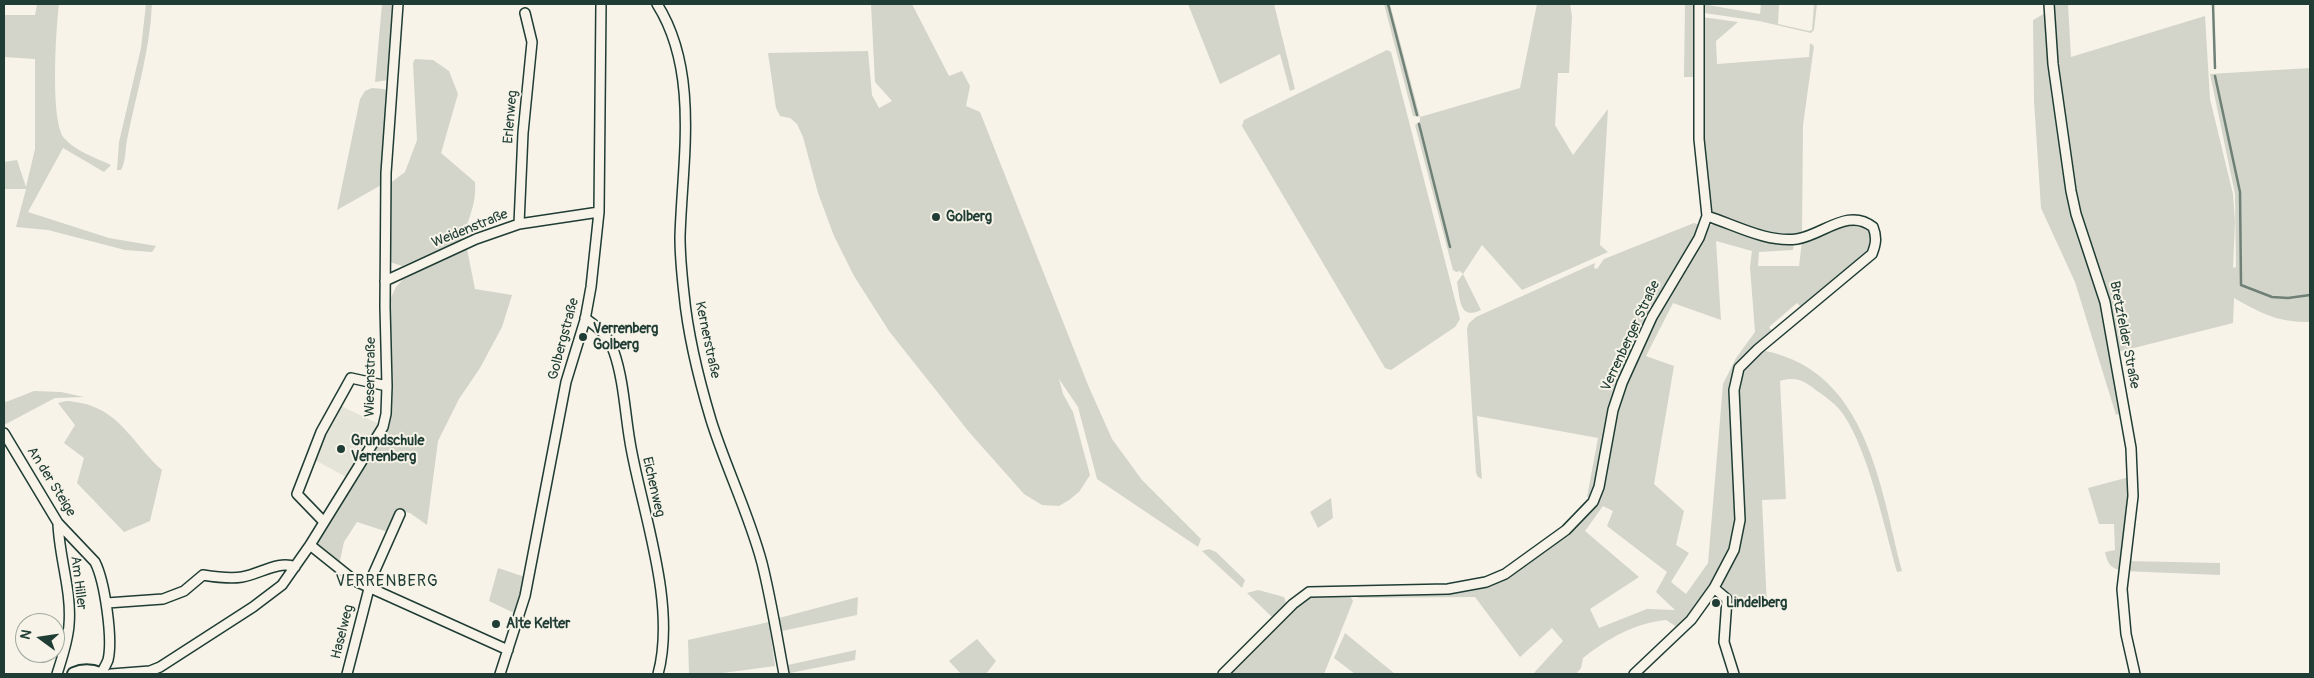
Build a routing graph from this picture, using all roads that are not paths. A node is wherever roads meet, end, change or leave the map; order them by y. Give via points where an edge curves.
1 (398, 4) edge
2 (601, 4) edge
3 (657, 4) edge
4 (1698, 4) edge
5 (2049, 4) edge
6 (525, 13) dead end
7 (599, 212) junction
8 (1707, 216) junction
9 (519, 224) junction
10 (385, 281) junction
11 (585, 318) junction
12 (387, 386) junction
13 (4, 433) edge
14 (400, 514) dead end
15 (324, 522) junction
16 (58, 523) junction
17 (310, 544) junction
18 (294, 566) junction
19 (368, 588) junction
20 (1714, 588) junction
21 (107, 603) junction
22 (508, 650) junction
23 (57, 674) edge
24 (74, 674) edge
25 (100, 674) edge
26 (111, 674) edge
27 (347, 674) edge
28 (500, 674) edge
29 (658, 674) edge
30 (784, 674) edge
31 (1223, 674) edge
32 (1634, 674) edge
33 (1734, 674) edge
34 (2135, 674) edge

1 - 10 street, Wiesenstraße via 386,174
2 - 7 street, Golbergstraße
3 - 30 street, Kernerstraße via 674,40 683,86 685,125 680,240 684,296 694,356 711,420 762,562
4 - 8 street, Verrenberger Straße via 1699,139
5 - 34 street, Bretzfelder Straße via 2053,64 2071,191 2105,302 2131,448 2133,496 2122,588 2126,634
6 - 9 street, Erlenweg via 532,42
7 - 9 street, Weidenstraße
7 - 11 street, Golbergstraße via 597,249
8 - 20 street via 1776,239 1797,239 1844,221 1859,220 1873,227 1876,239 1872,254 1739,368 1734,390 1740,520 1734,550
8 - 31 street, Verrenberger Straße via 1699,238 1652,317 1622,383 1611,418 1599,487 1593,502 1580,517 1505,574 1486,582 1448,588 1309,592
9 - 10 street, Weidenstraße via 476,238
10 - 12 street, Wiesenstraße
11 - 22 street, Golbergstraße via 566,382 525,596
11 - 29 street, Eichenweg via 604,332 614,352 620,376 631,452 660,580 663,643
12 - 15 street, Wiesenstraße via 383,427
12 - 15 street via 351,378 321,432 297,494
13 - 16 street, An der Steige
14 - 19 street, Haselweg
15 - 17 street, Wiesenstraße
16 - 21 street, An der Steige via 95,562
16 - 23 street, Am Hiller via 69,624
17 - 18 street, Wiesenstraße
17 - 19 street via 340,570
18 - 21 street via 282,563 261,573 240,577 203,575 184,591 162,599
18 - 26 street, Wiesenstraße via 282,585 253,607 160,667 150,671
19 - 22 street
19 - 27 street, Haselweg
20 - 32 street via 1691,620
20 - 33 street via 1727,599 1724,642
21 - 25 street, An der Steige via 108,658
22 - 28 street, Golbergstraße
24 - 25 street via 91,671

